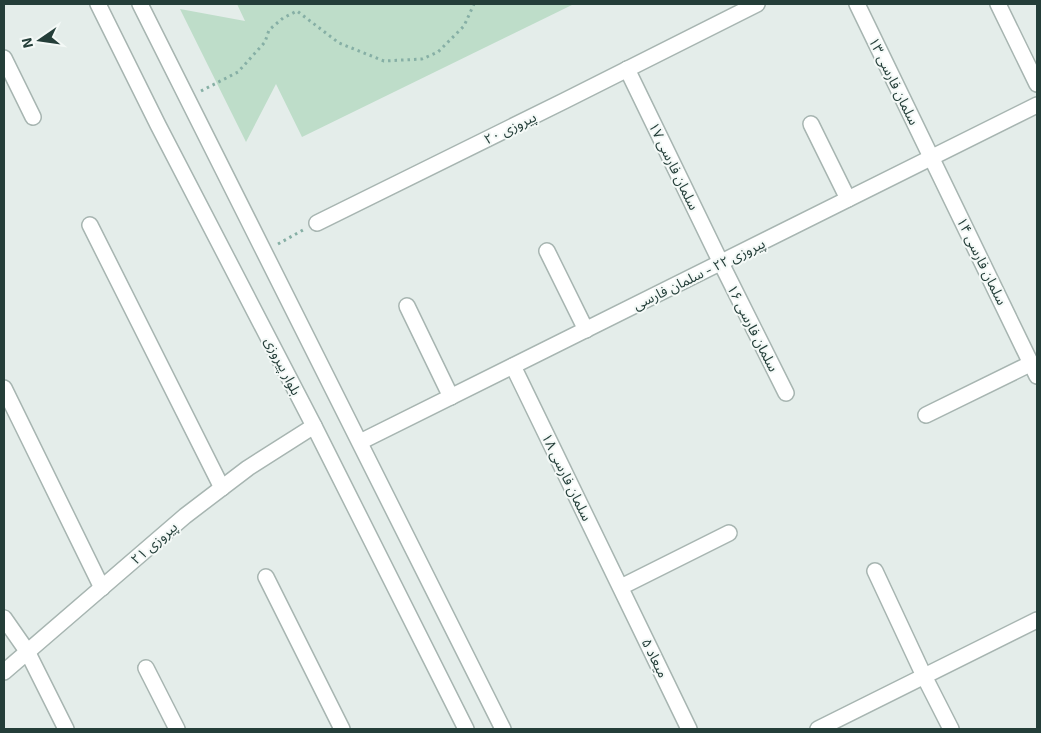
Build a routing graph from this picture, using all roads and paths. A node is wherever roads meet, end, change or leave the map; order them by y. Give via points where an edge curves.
1 (98, 4) edge
2 (140, 4) edge
3 (474, 4) edge
4 (757, 4) edge
5 (857, 4) edge
6 (998, 4) edge
7 (4, 58) edge
8 (627, 69) junction
9 (1037, 84) edge
10 (188, 98) junction
11 (1037, 105) edge
12 (32, 116) dead end
13 (811, 124) dead end
14 (932, 158) junction
15 (848, 199) junction
16 (317, 223) joint
17 (90, 225) dead end
18 (264, 251) junction
19 (546, 251) dead end
20 (720, 263) junction
21 (408, 306) dead end
22 (586, 330) junction
23 (512, 366) junction
24 (1034, 370) edge
25 (4, 388) edge
26 (786, 394) dead end
27 (451, 397) junction
28 (926, 415) dead end
29 (314, 426) junction
30 (360, 442) junction
31 (222, 488) junction
32 (729, 533) dead end
33 (875, 571) dead end
34 (266, 577) dead end
35 (620, 587) junction
36 (102, 588) junction
37 (4, 618) edge
38 (1037, 620) edge
39 (27, 651) junction
40 (146, 668) dead end
41 (4, 672) edge
42 (924, 676) junction
43 (687, 728) edge
44 (66, 729) edge
45 (177, 729) edge
46 (342, 729) edge
47 (466, 729) edge
48 (503, 729) edge
49 (818, 729) edge
50 (951, 729) edge

1 - 29 street, بلوار پیروزی
2 - 10 street
3 - 10 path via 464,26 438,52 422,59 384,61 339,43 297,11 282,18 269,30 265,42 238,72
4 - 8 street, پیروزی ۲۰
5 - 14 street, سلمان فارسی ۱۳
6 - 9 street
7 - 12 street
8 - 16 street, پیروزی ۲۰
8 - 20 street, سلمان فارسی ۱۷
10 - 18 street
11 - 14 street, پیروزی ۲۲ - سلمان فارسی
13 - 15 street
14 - 15 street, پیروزی ۲۲ - سلمان فارسی
14 - 24 street, سلمان فارسی ۱۴
15 - 20 street, پیروزی ۲۲ - سلمان فارسی
16 - 18 path
17 - 31 street
18 - 30 street
19 - 22 street
20 - 22 street, پیروزی ۲۲ - سلمان فارسی
20 - 26 street, سلمان فارسی ۱۶
21 - 27 street
22 - 23 street, پیروزی ۲۲ - سلمان فارسی
23 - 27 street, پیروزی ۲۲ - سلمان فارسی
23 - 35 street, سلمان فارسی ۱۸
24 - 28 street
25 - 36 street
27 - 30 street, پیروزی ۲۲ - سلمان فارسی
29 - 31 street, پیروزی ۲۱
29 - 47 street, بلوار پیروزی
30 - 48 street
31 - 36 street, پیروزی ۲۱
32 - 35 street
33 - 42 street
34 - 46 street
35 - 43 street, میعاد ۵
36 - 39 street, پیروزی ۲۱
37 - 39 street
38 - 42 street
39 - 41 street, پیروزی ۲۱
39 - 44 street
40 - 45 street
42 - 49 street
42 - 50 street

